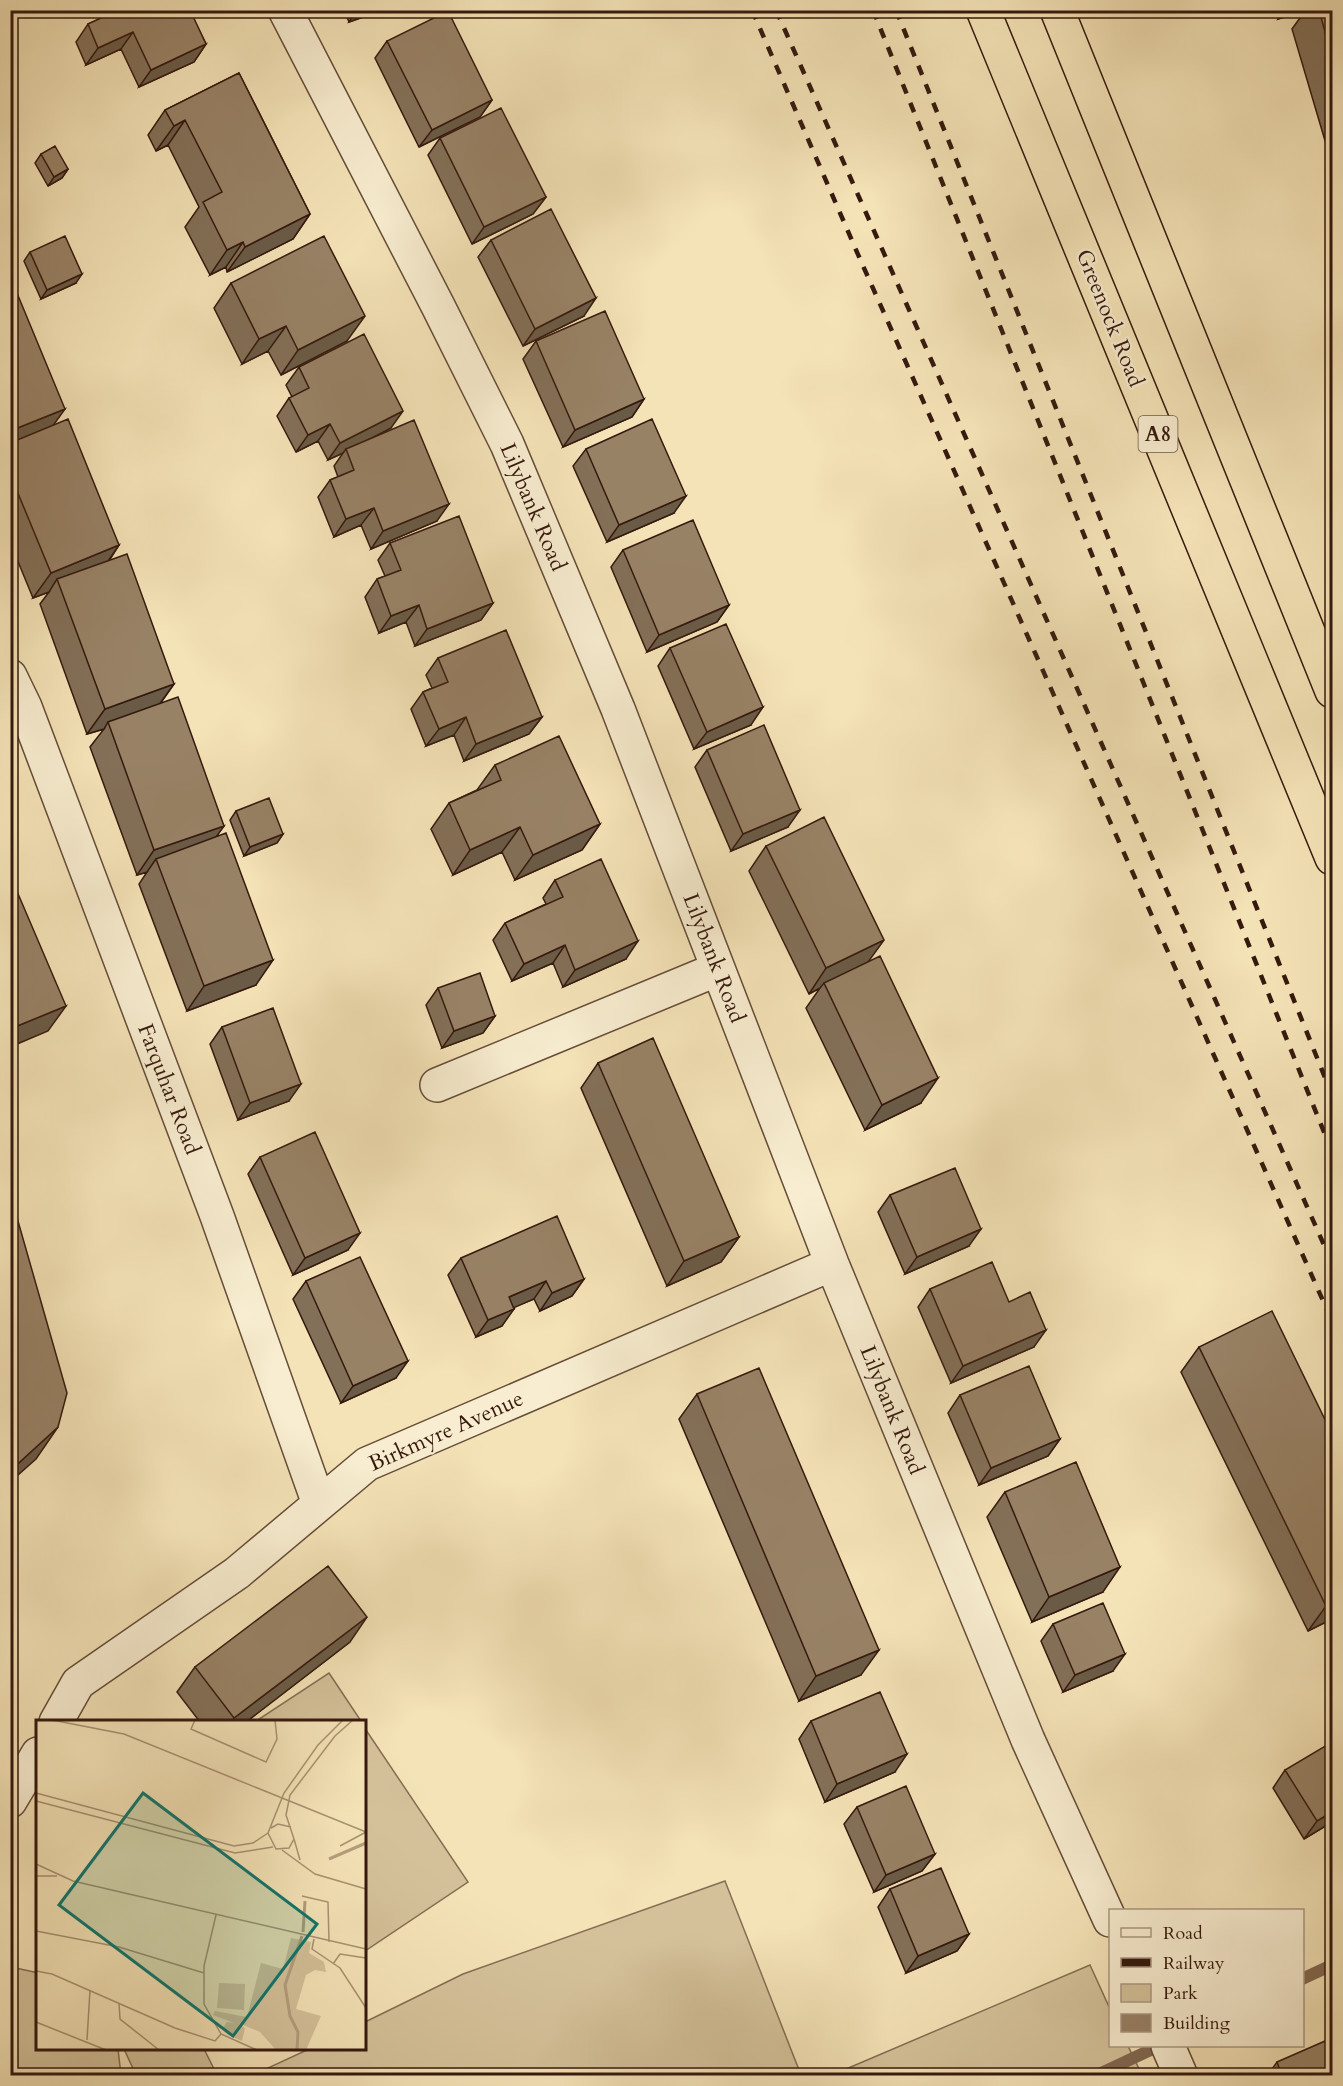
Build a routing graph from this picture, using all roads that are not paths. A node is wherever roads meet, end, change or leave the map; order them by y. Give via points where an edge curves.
1 (285, 10) edge
2 (983, 10) edge
3 (1057, 10) edge
4 (10, 676) edge
5 (1332, 691) edge
6 (1332, 858) edge
7 (718, 969) junction
8 (437, 1086) dead end
9 (832, 1264) junction
10 (319, 1504) junction
11 (57, 1720) edge
12 (36, 1757) edge
13 (10, 1801) edge
14 (1109, 1918) edge

1 - 7 street, Lilybank Road via 507,444 618,709
2 - 6 highway, Greenock Road / A8
3 - 5 highway
4 - 10 street, Farquhar Road via 217,1216
7 - 8 street
7 - 9 street, Lilybank Road
9 - 10 street, Birkmyre Avenue via 367,1464
9 - 14 street, Lilybank Road via 1028,1740
10 - 11 street, Birkmyre Avenue via 237,1573 78,1683
12 - 13 street

